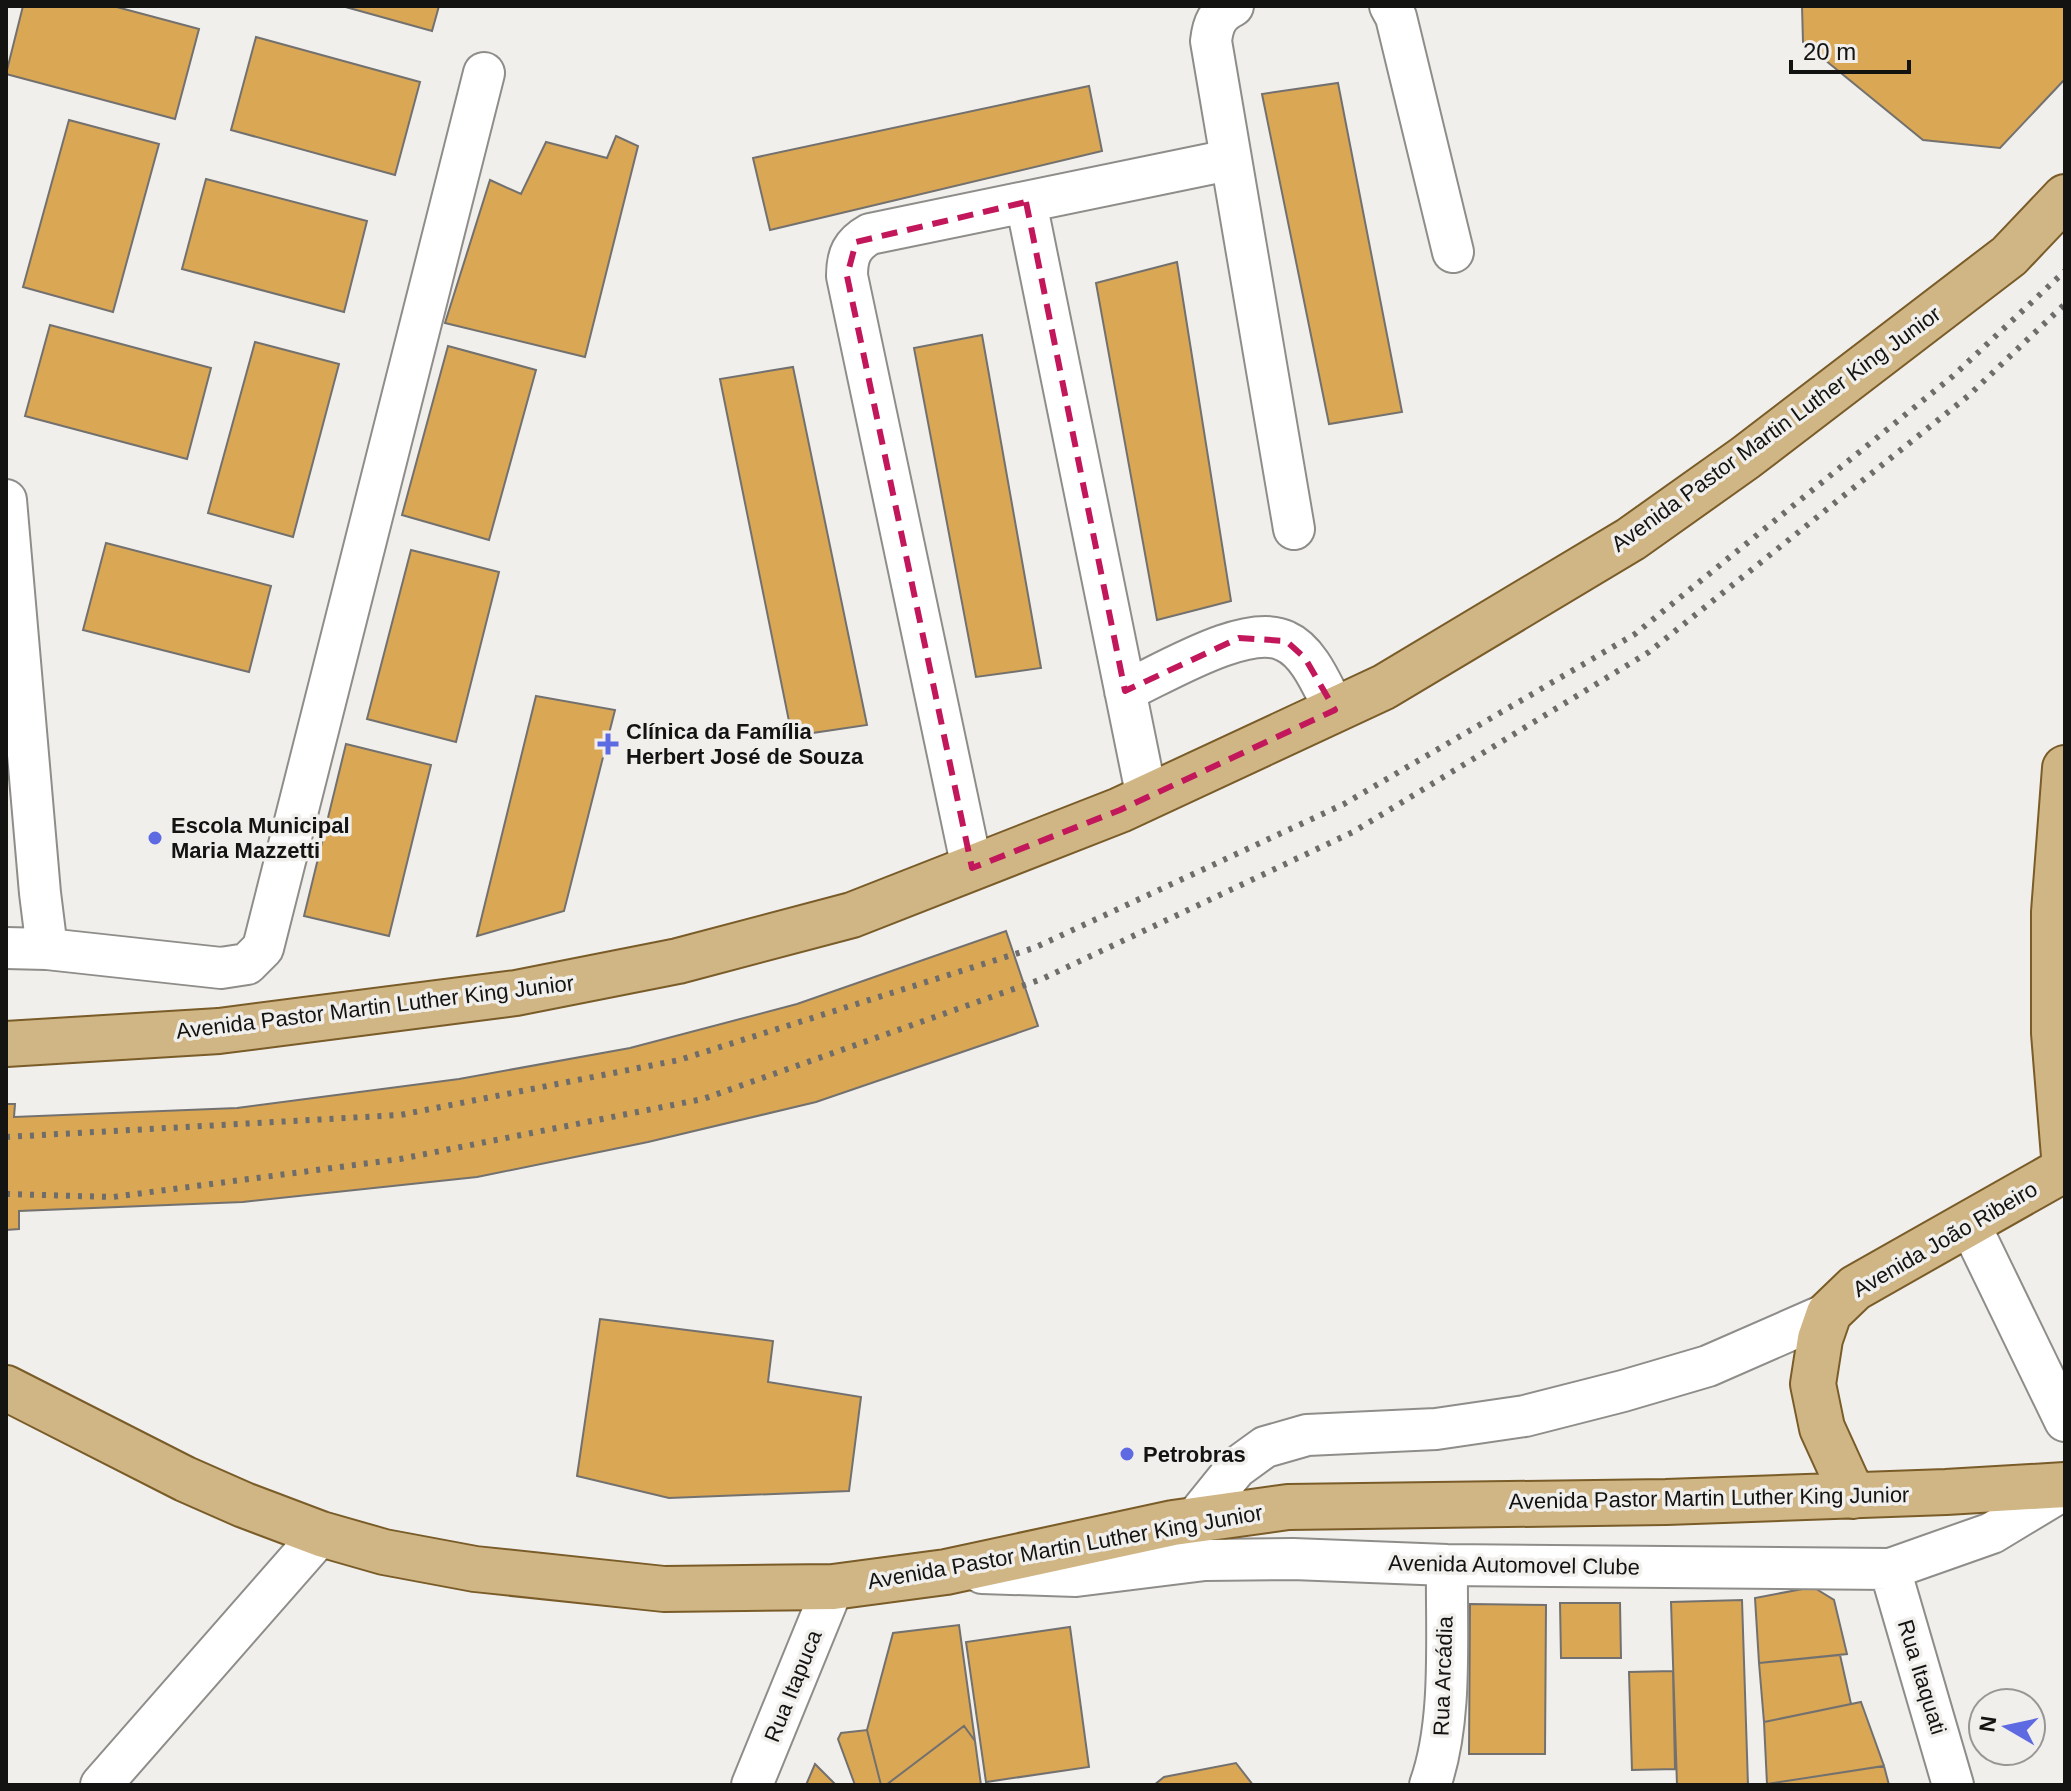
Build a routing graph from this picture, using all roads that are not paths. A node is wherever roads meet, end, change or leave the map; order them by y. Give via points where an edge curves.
1 (1233, 6) edge
2 (1390, 6) edge
3 (484, 73) dead end
4 (1229, 160) junction
5 (2065, 197) edge
6 (1026, 202) junction
7 (1453, 252) dead end
8 (6, 500) edge
9 (1294, 529) dead end
10 (1125, 691) junction
11 (1335, 710) junction
12 (2065, 768) edge
13 (1147, 798) junction
14 (972, 868) junction
15 (6, 948) edge
16 (47, 949) junction
17 (6, 1044) edge
18 (2065, 1169) edge
19 (1970, 1225) junction
20 (1829, 1313) junction
21 (6, 1388) edge
22 (2065, 1421) edge
23 (2065, 1487) edge
24 (1853, 1496) junction
25 (1194, 1520) junction
26 (321, 1534) junction
27 (1447, 1565) junction
28 (1890, 1569) junction
29 (946, 1572) junction
30 (833, 1587) junction
31 (101, 1785) edge
32 (752, 1785) edge
33 (1430, 1785) edge
34 (1953, 1785) edge

1 - 4 street via 1213,24 1211,41
2 - 7 street
3 - 16 street via 263,948 247,964 221,968
4 - 6 street
4 - 9 street
5 - 11 main road, Avenida Pastor Martin Luther King Junior via 2009,256 1631,539 1384,687
6 - 10 street
6 - 14 street via 870,234 856,242 847,259
8 - 16 street
10 - 11 street via 1239,638 1260,635 1286,641 1305,658
10 - 13 street
11 - 13 main road, Avenida Pastor Martin Luther King Junior
12 - 18 main road via 2054,912 2054,1033
13 - 14 main road, Avenida Pastor Martin Luther King Junior
14 - 17 main road, Avenida Pastor Martin Luther King Junior via 852,915 678,961 516,993 219,1031
15 - 16 street
18 - 19 main road, Avenida João Ribeiro
19 - 20 main road, Avenida João Ribeiro via 1855,1288
19 - 22 street
20 - 24 main road via 1813,1384 1822,1428
20 - 25 street via 1708,1366 1525,1416 1436,1429 1307,1435 1265,1447 1236,1468
21 - 26 main road, Avenida Pastor Martin Luther King Junior via 185,1479
23 - 24 main road, Avenida Pastor Martin Luther King Junior
23 - 28 street, Avenida Automovel Clube via 1992,1533
24 - 25 main road, Avenida Pastor Martin Luther King Junior via 1288,1507
25 - 29 main road, Avenida Pastor Martin Luther King Junior
26 - 30 main road, Avenida Pastor Martin Luther King Junior via 475,1569 664,1589
26 - 31 street
27 - 28 street, Avenida Automovel Clube
27 - 29 street, Avenida Automovel Clube via 1205,1560 1076,1576
27 - 33 street, Rua Arcádia via 1445,1708
28 - 34 street, Rua Itaquati
29 - 30 main road, Avenida Pastor Martin Luther King Junior
30 - 32 street, Rua Itapuca

